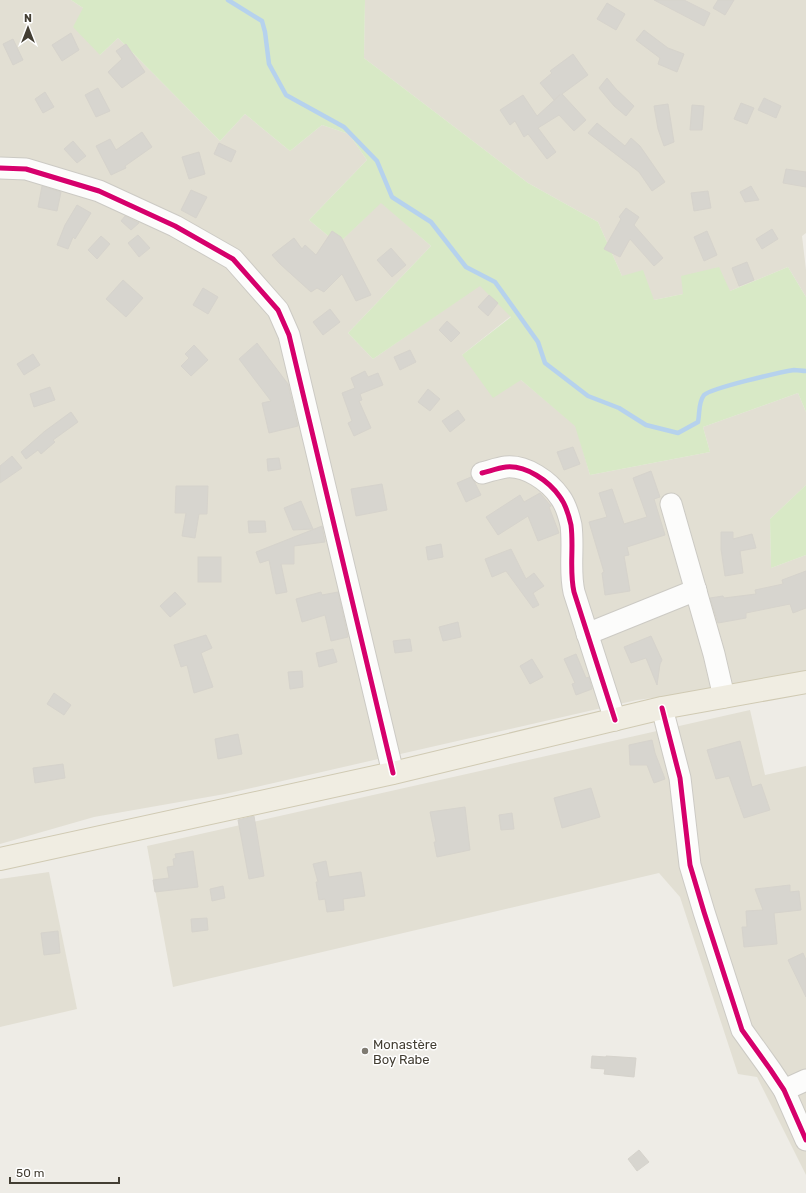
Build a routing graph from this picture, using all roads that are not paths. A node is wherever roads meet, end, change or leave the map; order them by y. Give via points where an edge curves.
1 (0, 168) edge
2 (482, 473) dead end
3 (671, 504) dead end
4 (696, 590) junction
5 (587, 634) junction
6 (806, 682) edge
7 (724, 697) junction
8 (662, 708) junction
9 (615, 720) junction
10 (393, 773) junction
11 (0, 859) edge
12 (806, 1080) edge
13 (784, 1090) junction
14 (806, 1140) edge

1 - 10 street via 26,168 99,191 175,226 233,259 278,310 289,335
2 - 5 street via 507,467 522,469 542,479 560,497 571,526 571,580
3 - 4 street
4 - 5 street
4 - 7 street
5 - 9 street
6 - 7 main road
7 - 8 main road
8 - 9 main road
8 - 13 street via 680,778 690,865 704,912 742,1030
9 - 10 main road
10 - 11 main road
12 - 13 street
13 - 14 street

